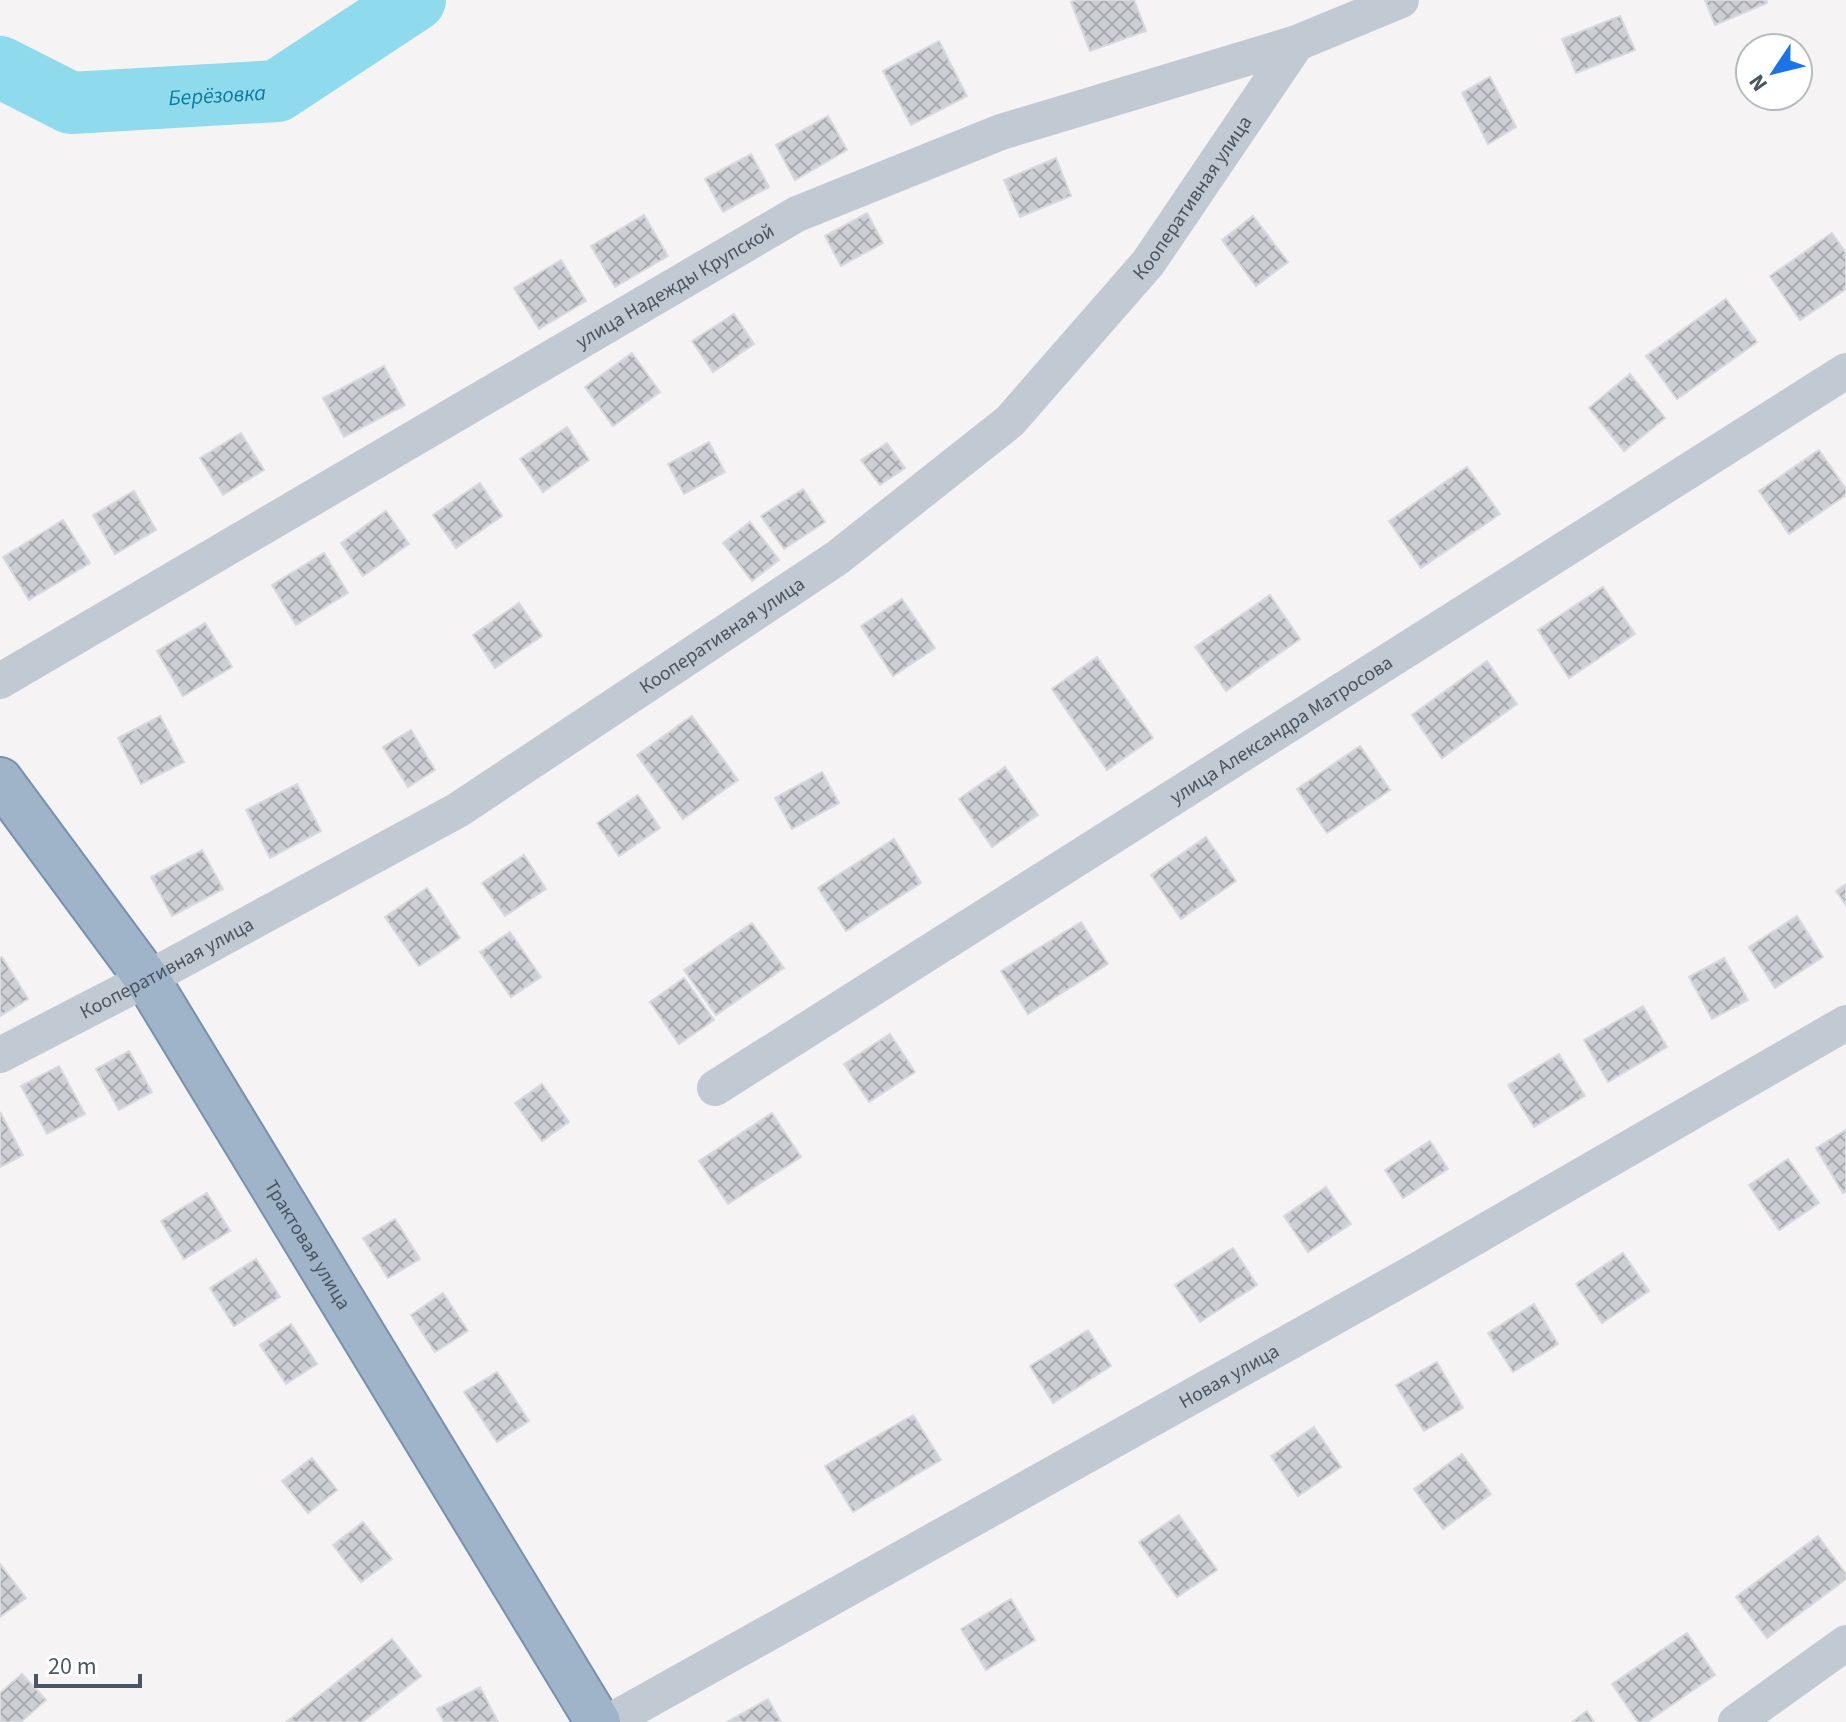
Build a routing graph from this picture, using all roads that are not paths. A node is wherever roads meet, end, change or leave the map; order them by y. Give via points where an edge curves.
1 (1401, 0) edge
2 (1297, 43) junction
3 (1846, 371) edge
4 (0, 681) edge
5 (0, 780) edge
6 (147, 979) junction
7 (1846, 1023) edge
8 (0, 1055) edge
9 (715, 1088) dead end
10 (1846, 1643) edge
11 (598, 1722) edge
12 (609, 1722) edge
13 (1736, 1722) edge

1 - 2 street, улица Надежды Крупской
2 - 4 street, улица Надежды Крупской via 1001,132 797,214
2 - 6 street, Кооперативная улица via 1148,263 1010,421 837,558 458,810
3 - 9 street, улица Александра Матросова
5 - 6 highway, Трактовая улица
6 - 8 street, Кооперативная улица
6 - 11 highway, Трактовая улица
7 - 12 street, Новая улица via 1384,1289
10 - 13 street

